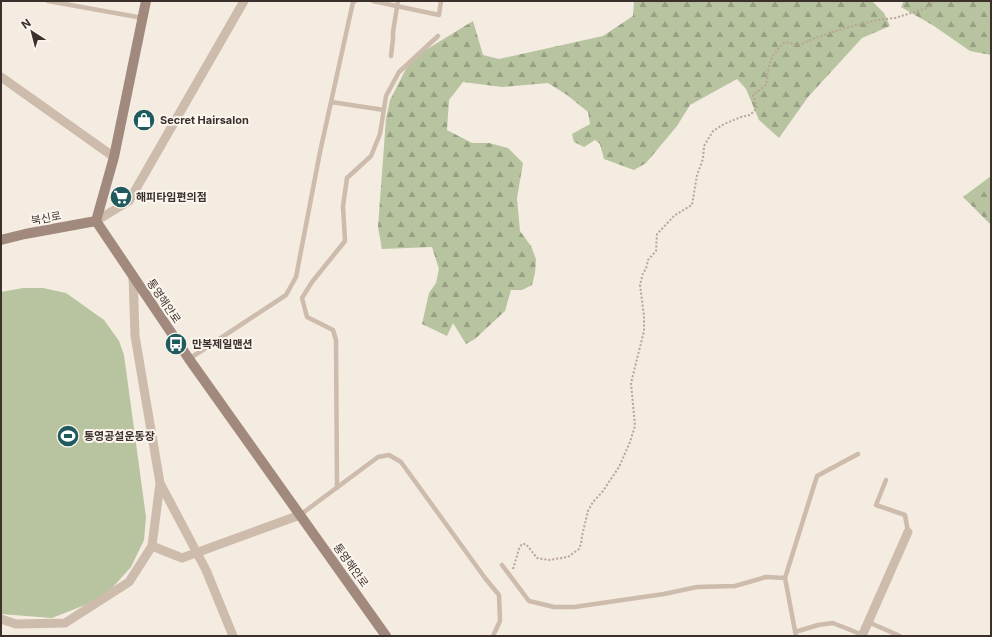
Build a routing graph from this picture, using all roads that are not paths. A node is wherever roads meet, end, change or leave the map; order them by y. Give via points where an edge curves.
1 (48, 1) edge
2 (146, 1) edge
3 (244, 1) edge
4 (355, 1) edge
5 (373, 1) edge
6 (441, 1) edge
7 (398, 4) edge
8 (143, 18) junction
9 (438, 36) dead end
10 (391, 56) dead end
11 (1, 77) edge
12 (331, 102) junction
13 (384, 110) junction
14 (114, 157) junction
15 (96, 221) junction
16 (1, 240) edge
17 (133, 275) junction
18 (189, 359) junction
19 (858, 454) dead end
20 (886, 480) dead end
21 (160, 483) junction
22 (337, 488) junction
23 (300, 515) junction
24 (908, 532) joint
25 (152, 546) junction
26 (197, 552) junction
27 (502, 566) dead end
28 (785, 578) junction
29 (1, 619) edge
30 (868, 622) junction
31 (795, 634) edge
32 (862, 635) edge
33 (233, 636) edge
34 (386, 636) edge
35 (493, 636) edge
36 (900, 636) edge

1 - 8 lane
2 - 8 street
3 - 15 street via 129,201
4 - 12 lane
5 - 7 lane
6 - 7 lane via 438,15
7 - 10 lane
8 - 14 street
9 - 13 lane via 399,72 386,96
11 - 14 street
12 - 13 lane
12 - 18 lane via 296,277 286,295
13 - 22 lane via 380,134 371,156 347,178 343,206 345,240 302,298 307,317 333,330 336,340
14 - 15 street
15 - 16 street, 북신로
15 - 17 street, 통영해안로
17 - 18 street, 통영해안로
17 - 21 street via 135,336
18 - 23 street, 통영해안로
19 - 28 lane via 817,476
20 - 24 lane via 876,505 905,515
21 - 25 street
21 - 26 street
22 - 23 lane
22 - 35 lane via 378,457 389,455 401,462 499,595 500,620
23 - 26 street
23 - 34 street, 통영해안로
24 - 30 street
25 - 26 street via 182,558
25 - 29 street via 128,582 65,623 16,624
26 - 33 street
27 - 28 lane via 528,601 554,607 574,607 697,587 735,586 766,577
28 - 31 lane
30 - 32 street
30 - 36 lane
31 - 32 lane via 818,625 833,623

